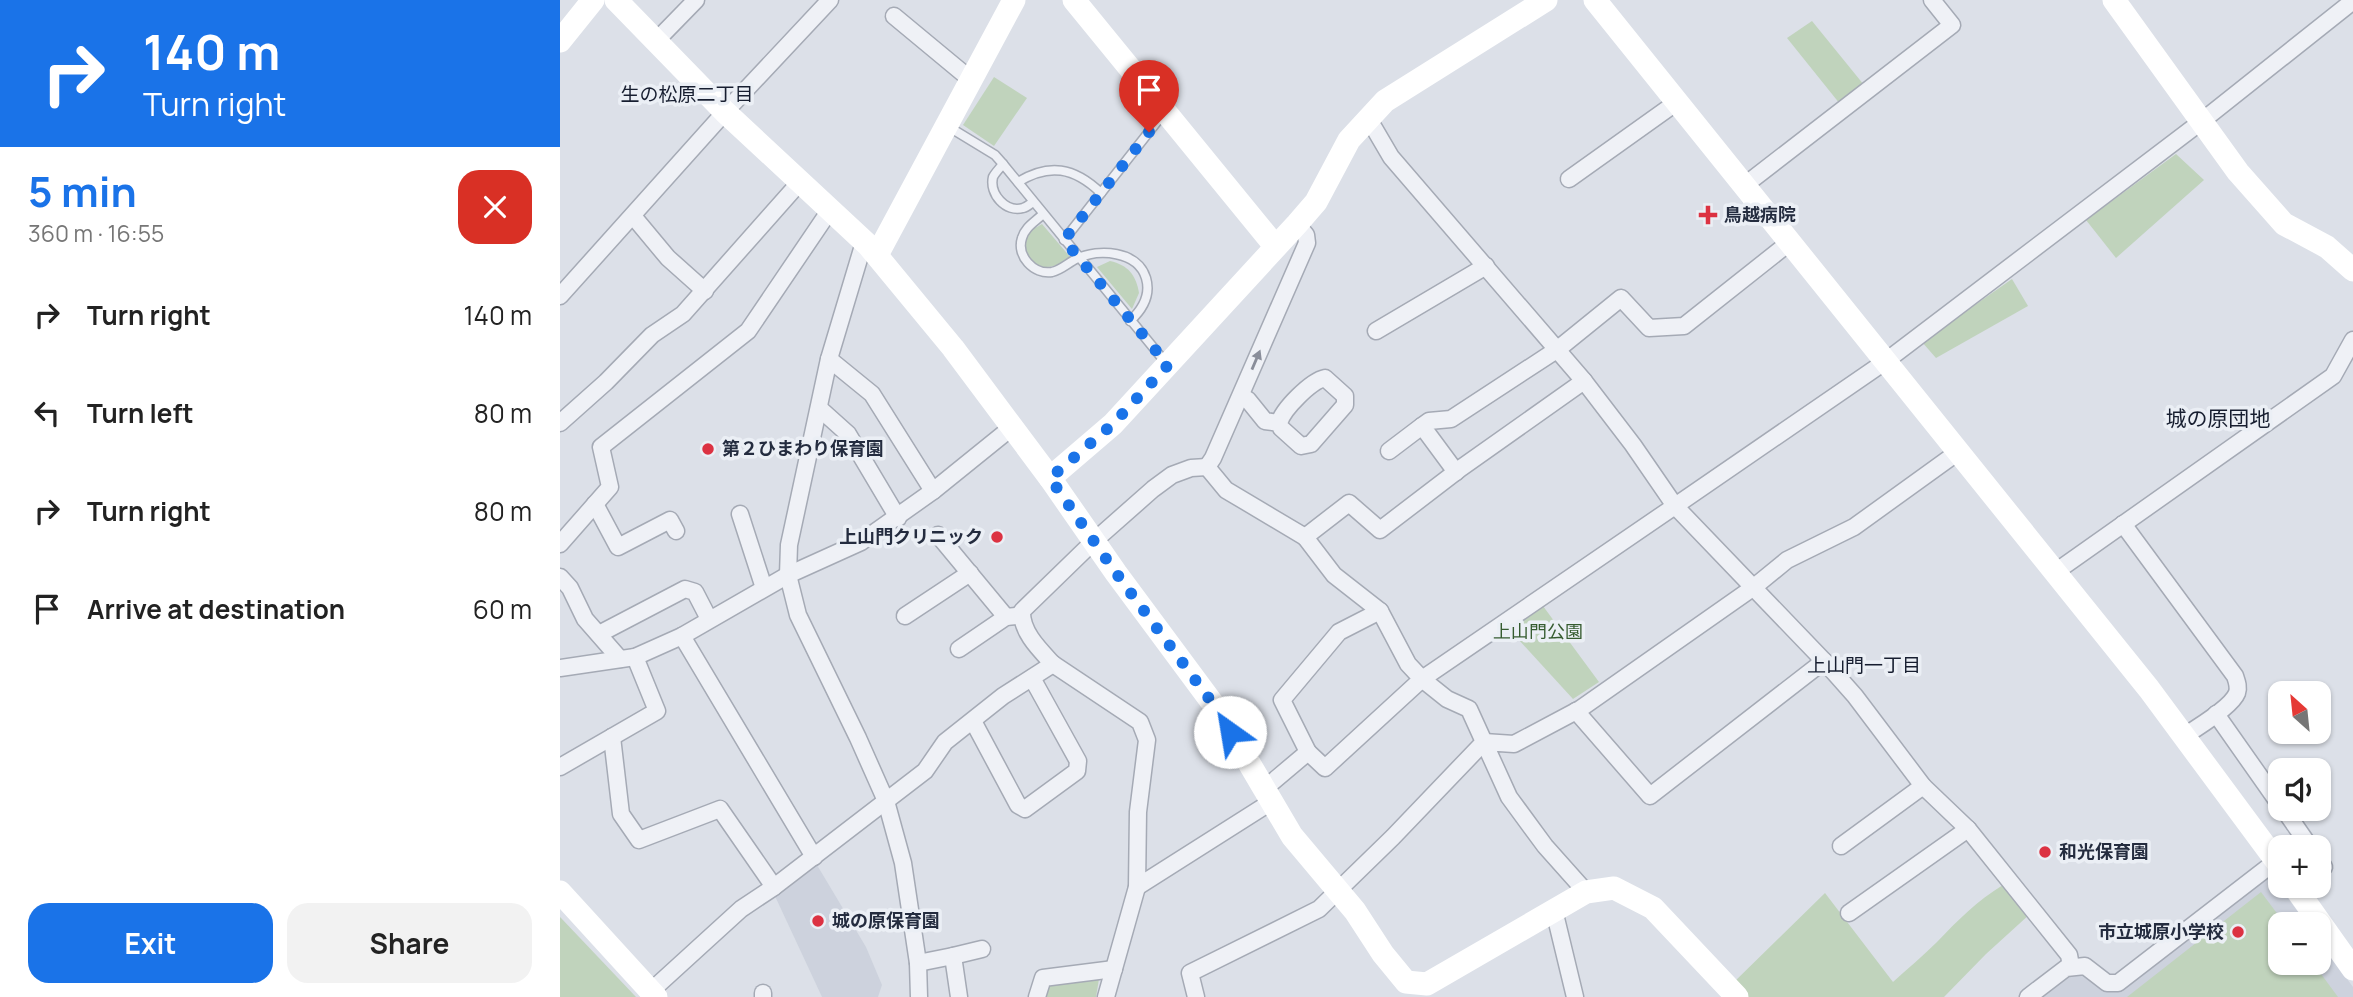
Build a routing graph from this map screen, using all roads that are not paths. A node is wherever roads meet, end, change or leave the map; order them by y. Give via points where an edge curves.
1 (593, 0) edge
2 (616, 0) edge
3 (696, 0) edge
4 (830, 0) edge
5 (1014, 0) edge
6 (1074, 0) edge
7 (1546, 0) edge
8 (1595, 0) edge
9 (1932, 0) edge
10 (2115, 0) edge
11 (2353, 1) edge
12 (894, 16) dead end
13 (560, 41) edge
14 (656, 41) junction
15 (970, 79) junction
16 (1677, 102) junction
17 (1165, 111) junction
18 (726, 112) junction
19 (1366, 121) junction
20 (2202, 121) junction
21 (946, 125) junction
22 (1003, 164) junction
23 (1569, 179) dead end
24 (800, 183) junction
25 (1018, 183) junction
26 (1745, 185) junction
27 (1101, 192) junction
28 (1033, 202) junction
29 (830, 210) junction
30 (1043, 214) junction
31 (633, 216) junction
32 (1297, 224) junction
33 (1064, 240) junction
34 (1790, 242) junction
35 (1275, 246) junction
36 (877, 255) junction
37 (1078, 258) junction
38 (1486, 266) junction
39 (2353, 270) edge
40 (705, 291) junction
41 (560, 296) edge
42 (1130, 321) junction
43 (1376, 331) dead end
44 (2353, 340) edge
45 (1558, 349) junction
46 (829, 359) junction
47 (1886, 361) junction
48 (1168, 365) junction
49 (1584, 382) junction
50 (1241, 396) junction
51 (819, 408) junction
52 (560, 423) edge
53 (1279, 423) dead end
54 (1422, 426) junction
55 (1011, 428) junction
56 (1390, 451) dead end
57 (1958, 452) junction
58 (1207, 467) junction
59 (1456, 472) junction
60 (1050, 478) junction
61 (933, 491) junction
62 (595, 504) junction
63 (1675, 506) junction
64 (740, 514) dead end
65 (898, 518) junction
66 (671, 520) dead end
67 (2123, 524) junction
68 (938, 535) dead end
69 (1305, 537) junction
70 (1093, 542) junction
71 (560, 544) edge
72 (970, 573) junction
73 (2054, 573) junction
74 (788, 575) junction
75 (560, 577) edge
76 (1754, 587) junction
77 (764, 588) junction
78 (1380, 611) junction
79 (905, 616) dead end
80 (1014, 616) junction
81 (709, 619) junction
82 (599, 634) junction
83 (682, 636) junction
84 (959, 649) dead end
85 (628, 658) junction
86 (1824, 661) junction
87 (1053, 664) junction
88 (560, 668) edge
89 (1032, 678) junction
90 (1422, 679) junction
91 (1576, 711) junction
92 (2216, 714) junction
93 (973, 721) junction
94 (2184, 736) junction
95 (612, 737) junction
96 (1484, 742) junction
97 (1308, 752) junction
98 (560, 767) edge
99 (1923, 786) junction
100 (2268, 787) edge
101 (1267, 796) junction
102 (886, 801) junction
103 (1968, 829) junction
104 (1841, 846) dead end
105 (2268, 850) edge
106 (814, 857) junction
107 (2268, 871) edge
108 (774, 887) junction
109 (1137, 887) junction
110 (560, 892) edge
111 (1586, 892) junction
112 (1338, 893) junction
113 (2303, 898) edge
114 (1554, 910) junction
115 (1849, 913) dead end
116 (982, 949) dead end
117 (953, 956) junction
118 (918, 963) junction
119 (2071, 966) junction
120 (2353, 968) edge
121 (1114, 969) junction
122 (1406, 982) junction
123 (653, 994) edge
124 (919, 997) edge
125 (959, 997) edge
126 (1037, 997) edge
127 (1106, 997) edge
128 (1196, 997) edge
129 (1424, 997) edge
130 (1574, 997) edge
131 (1737, 997) edge
132 (2028, 997) edge

1 - 13 street
2 - 14 street
3 - 14 street
4 - 18 street
5 - 15 street
6 - 17 street
7 - 19 street via 1385,101
8 - 16 street
9 - 26 street via 1952,26
10 - 20 street
11 - 20 street
12 - 15 street
14 - 18 street
15 - 21 street
16 - 23 street
16 - 26 street
17 - 27 lane
17 - 35 street
18 - 24 street
18 - 31 street
19 - 32 street via 1349,140 1316,202
19 - 38 street via 1391,157
20 - 39 street via 2238,172 2284,224 2327,247
20 - 47 street
21 - 22 lane
21 - 36 street
22 - 25 lane
22 - 28 lane via 994,176 993,191 998,198 1013,208
24 - 29 street
24 - 40 street
25 - 27 lane via 1046,170 1059,170 1083,178
25 - 28 lane
26 - 34 street
27 - 33 lane
28 - 30 lane
29 - 36 street
29 - 62 street via 748,331 601,447 610,487
30 - 33 lane
30 - 37 lane via 1021,239 1021,252 1028,264 1052,272
31 - 40 street via 668,258
31 - 41 street
32 - 35 street
50 -> 32 street via 1307,243
33 - 37 lane
34 - 45 street via 1684,326 1649,328 1621,298
34 - 47 street
35 - 48 street
36 - 46 street via 862,249
36 - 55 street
37 - 42 lane
37 - 42 lane via 1121,254 1141,268 1148,291
38 - 43 street
38 - 45 street
40 - 52 street
42 - 48 lane
44 - 67 street via 2333,376
45 - 49 street
45 - 54 street via 1451,419
46 - 51 street
46 - 61 street via 872,394
47 - 57 street
47 - 63 street
48 - 60 street via 1113,424
49 - 59 street
49 - 63 street
50 - 53 street via 1265,421
50 - 58 street
51 - 65 street via 848,434
51 - 74 street via 789,545
54 - 56 street
54 - 59 street
55 - 60 street
55 - 61 street
57 - 73 street
57 - 76 street via 1854,527 1787,560
58 - 69 street via 1226,490
58 - 70 street via 1172,475
59 - 69 street via 1380,530 1349,503
60 - 70 street
61 - 65 street
62 - 66 street via 618,547
62 - 71 street
63 - 76 street
63 - 90 street
64 - 77 street
65 - 74 street via 862,542
67 - 73 street
67 - 92 street via 2235,676 2237,695
68 - 72 street
69 - 78 street via 1334,575
70 - 80 street
70 - 101 street via 1219,712
72 - 79 street
72 - 80 street
73 - 94 street
74 - 77 street
74 - 102 street via 798,615
75 - 82 street
76 - 86 street
76 - 91 street
77 - 81 street
78 - 90 street via 1408,664
78 - 97 street via 1339,632 1282,700
80 - 84 street
80 - 87 street via 1022,620 1033,642
81 - 82 street via 695,592 685,589
81 - 83 street
82 - 85 street
83 - 85 street
83 - 106 street
85 - 88 street
85 - 95 street via 657,710
86 - 91 street via 1650,796
86 - 99 street
87 - 89 street
87 - 109 street via 1140,722 1147,740 1138,812
89 - 93 street
89 - 93 street via 1078,761 1077,771 1025,809 1018,805
90 - 96 street via 1469,709
90 - 97 street via 1325,768
91 - 96 street via 1514,744
92 - 94 street
92 - 100 street
93 - 102 street via 945,742 925,771
94 - 105 street
95 - 98 street
95 - 108 street via 621,814 639,839 720,809
96 - 111 street via 1509,797
96 - 112 street
97 - 101 street
99 - 103 street
99 - 104 street
101 - 109 street
101 - 112 street
102 - 106 street
102 - 118 street via 902,863
103 - 115 street
103 - 119 street via 2069,956
106 - 108 street
107 - 119 street via 2118,983 2107,983 2085,966
108 - 123 street via 741,909
109 - 121 street
110 - 123 street
111 - 114 street
111 - 131 street via 1614,888 1653,908
112 - 122 street
112 - 128 street via 1319,909 1190,973
113 - 120 street
114 - 122 street via 1427,984
114 - 130 street
116 - 117 street
117 - 118 street
117 - 125 street
118 - 124 street
119 - 132 street
121 - 126 street via 1043,978
121 - 127 street
122 - 129 street

